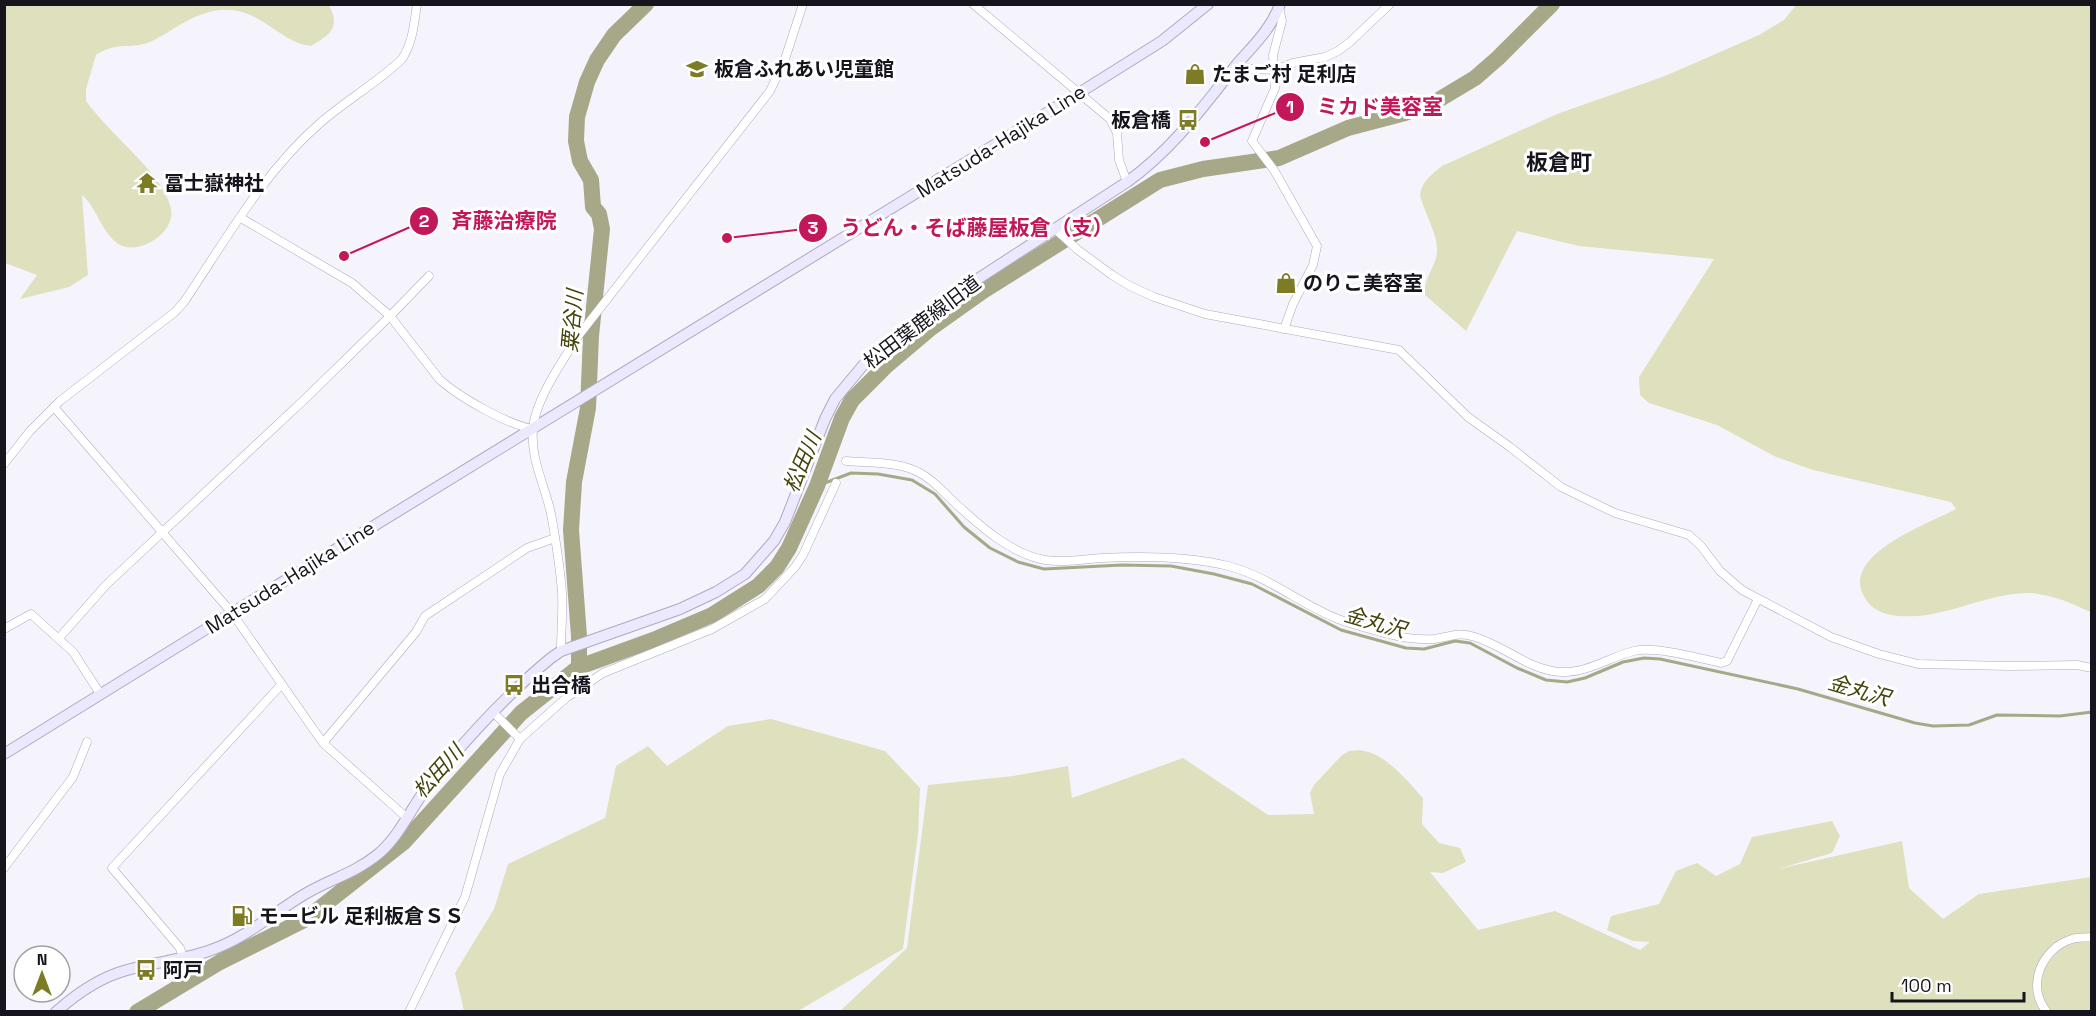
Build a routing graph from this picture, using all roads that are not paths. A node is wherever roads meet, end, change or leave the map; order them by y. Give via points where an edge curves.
1 (417, 4) edge
2 (803, 4) edge
3 (973, 4) edge
4 (1208, 4) edge
5 (1390, 4) edge
6 (1280, 6) edge
7 (1237, 65) junction
8 (1275, 70) junction
9 (1079, 93) junction
10 (1127, 182) junction
11 (241, 218) junction
12 (1055, 229) junction
13 (429, 276) dead end
14 (390, 316) junction
15 (1284, 329) junction
16 (54, 407) junction
17 (532, 429) junction
18 (846, 461) dead end
19 (4, 464) edge
20 (836, 483) dead end
21 (163, 531) junction
22 (555, 538) junction
23 (1758, 599) junction
24 (232, 613) junction
25 (4, 629) edge
26 (59, 638) junction
27 (564, 650) junction
28 (2091, 668) edge
29 (281, 685) junction
30 (101, 695) junction
31 (495, 714) junction
32 (518, 737) junction
33 (87, 742) dead end
34 (323, 743) junction
35 (4, 754) edge
36 (406, 818) junction
37 (4, 868) edge
38 (2091, 937) edge
39 (183, 958) junction
40 (56, 1011) edge
41 (409, 1011) edge
42 (2047, 1011) edge

1 - 11 street via 412,36 402,59 311,132 258,191
2 - 17 street via 770,91 587,325 555,372
3 - 9 street
4 - 9 street, Matsuda-Hajika Line via 1162,41
5 - 8 street via 1338,51
6 - 7 street, 松田葉鹿線旧道 via 1267,29
6 - 8 street via 1282,21 1273,49
7 - 8 street
7 - 10 street, 松田葉鹿線旧道 via 1182,134
8 - 15 street via 1274,94 1252,141 1274,170 1317,246 1313,265
9 - 10 street via 1110,119 1117,133 1119,160
9 - 17 street, Matsuda-Hajika Line
10 - 12 street, 松田葉鹿線旧道
11 - 14 street via 352,283
11 - 16 street via 175,312
12 - 15 street via 1112,275 1154,297 1206,314
12 - 27 street, 松田葉鹿線旧道 via 914,323 854,375 825,419 785,522 745,574 680,609
13 - 14 street
14 - 17 street via 450,388 519,426
14 - 21 street
15 - 23 street via 1399,350 1468,417 1561,488 1614,513 1689,535 1720,571
16 - 19 street
16 - 21 street
17 - 22 street
17 - 24 street, Matsuda-Hajika Line
18 - 23 street via 917,471 940,486 1000,540 1031,556 1065,561 1169,558 1230,567 1338,619 1406,638 1461,634 1475,637 1536,666 1562,672 1648,648 1727,661
20 - 32 street via 795,567 765,599 712,629 595,677
21 - 24 street
21 - 26 street via 106,585
22 - 27 street
22 - 34 street via 527,548 425,616 416,632
23 - 28 street via 1831,637 1905,662
24 - 29 street
24 - 30 street, Matsuda-Hajika Line
25 - 26 street via 31,614
26 - 30 street
27 - 31 street via 534,672
29 - 34 street
29 - 39 street via 112,868 180,948
30 - 35 street, Matsuda-Hajika Line
31 - 32 street
31 - 36 street via 430,783
32 - 41 street via 500,774 465,897
33 - 37 street via 74,777
34 - 36 street
36 - 39 street via 378,855 356,869 306,894 230,942
38 - 42 street via 2058,946 2044,959 2037,987
39 - 40 street via 117,973

